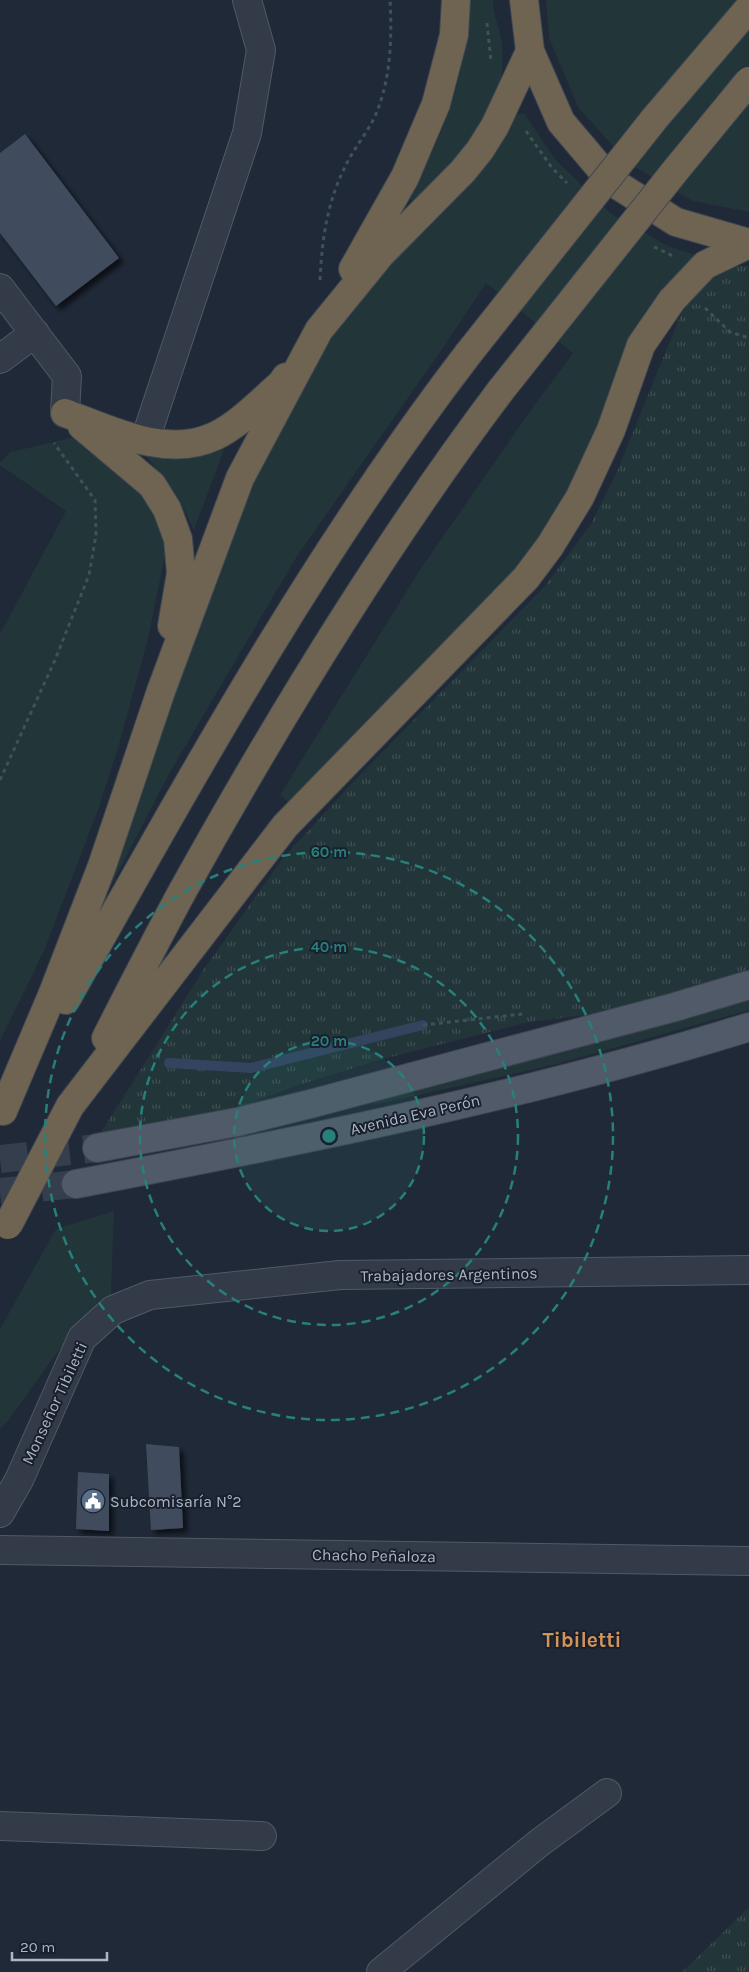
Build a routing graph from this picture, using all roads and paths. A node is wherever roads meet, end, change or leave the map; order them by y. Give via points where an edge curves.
1 (247, 0) edge
2 (390, 0) edge
3 (456, 0) edge
4 (524, 0) edge
5 (749, 8) edge
6 (486, 16) dead end
7 (530, 51) junction
8 (492, 67) dead end
9 (749, 81) edge
10 (749, 244) edge
11 (320, 282) dead end
12 (0, 288) edge
13 (704, 307) dead end
14 (319, 330) junction
15 (34, 333) junction
16 (749, 338) edge
17 (0, 359) edge
18 (65, 413) junction
19 (49, 436) dead end
20 (146, 440) junction
21 (161, 691) junction
22 (0, 780) edge
23 (749, 985) edge
24 (749, 1028) edge
25 (70, 1106) junction
26 (2, 1114) edge
27 (97, 1148) tunnel mouth
28 (76, 1184) tunnel mouth
29 (4, 1232) edge
30 (749, 1270) edge
31 (150, 1295) joint
32 (10, 1477) edge
33 (0, 1513) edge
34 (0, 1550) edge
35 (749, 1561) edge
36 (607, 1793) dead end
37 (0, 1826) edge
38 (262, 1836) dead end
39 (381, 1972) edge

1 - 20 street via 261,50 246,133
2 - 11 path via 387,74 379,107 345,167 327,212
3 - 14 highway via 454,35 436,104 405,177
4 - 7 highway
5 - 26 highway, bridge via 655,118 419,417 313,575 234,704
6 - 8 path
7 - 10 highway via 561,122 611,181 676,222
7 - 14 highway via 495,126 464,171 381,254
9 - 25 highway, bridge via 501,390 372,574 270,739 182,893
10 - 25 highway via 706,265 672,300 641,345 611,430 580,497 526,578 285,826
12 - 15 street
13 - 16 path via 730,332
14 - 20 highway via 281,384 234,424 215,436 188,444
14 - 21 highway via 240,478
15 - 17 street
15 - 18 street via 67,376
18 - 20 highway via 129,437
18 - 21 highway via 152,485 178,539 181,574
19 - 22 path via 95,500 96,536 89,575 55,660
21 - 26 highway via 102,866 54,993
23 - 27 main road via 310,1104 237,1122
24 - 28 main road, Avenida Eva Perón via 553,1082 318,1136
25 - 29 highway, bridge
30 - 31 street, Trabajadores Argentinos via 340,1275
31 - 32 street, Monseñor Tibiletti via 113,1310 82,1338
32 - 33 street, Monseñor Tibiletti
34 - 35 street, Chacho Peñaloza
36 - 39 street via 539,1843
37 - 38 street

